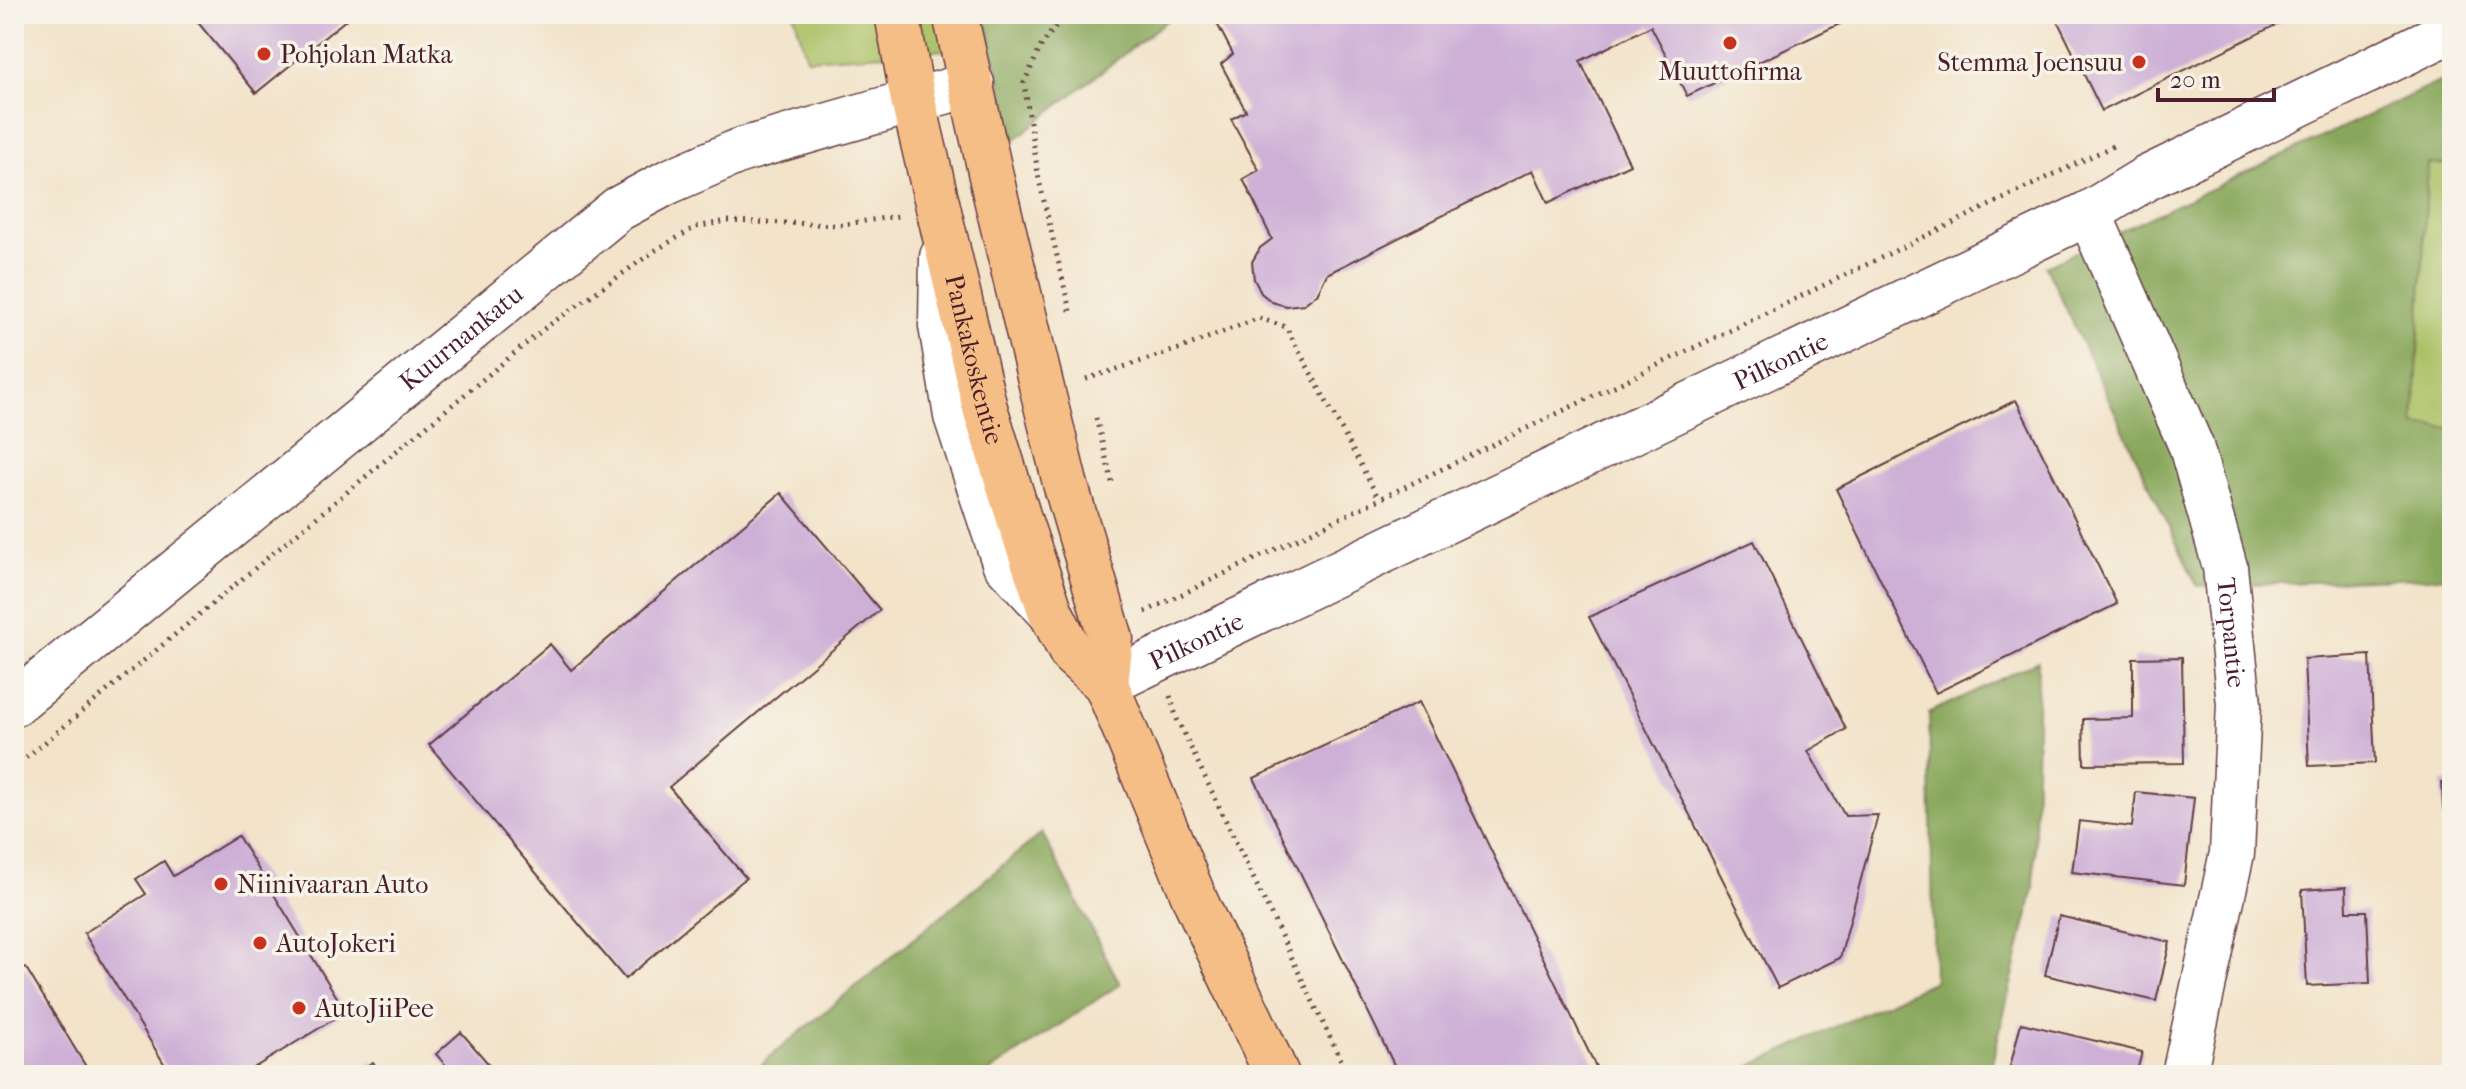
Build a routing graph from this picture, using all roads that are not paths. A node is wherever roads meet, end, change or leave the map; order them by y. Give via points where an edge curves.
1 (897, 14) edge
2 (955, 14) edge
3 (2452, 30) edge
4 (972, 84) junction
5 (913, 100) junction
6 (2089, 213) junction
7 (1106, 684) junction
8 (14, 704) edge
9 (1277, 1075) edge
10 (2184, 1075) edge

1 - 5 main road, Pankakoskentie
2 - 4 main road, Pankakoskentie
3 - 6 street, Pilkontie via 2145,179
4 - 5 street, Kuurnankatu
4 - 7 main road, Pankakoskentie via 1065,483 1111,639
5 - 7 main road, Pankakoskentie via 985,408 1021,525 1051,613 1072,654
5 - 8 street, Kuurnankatu via 739,151 618,209
6 - 7 street, Pilkontie
6 - 10 street, Torpantie via 2191,446 2225,567 2239,704 2232,853
7 - 9 main road, Pankakoskentie via 1196,902

